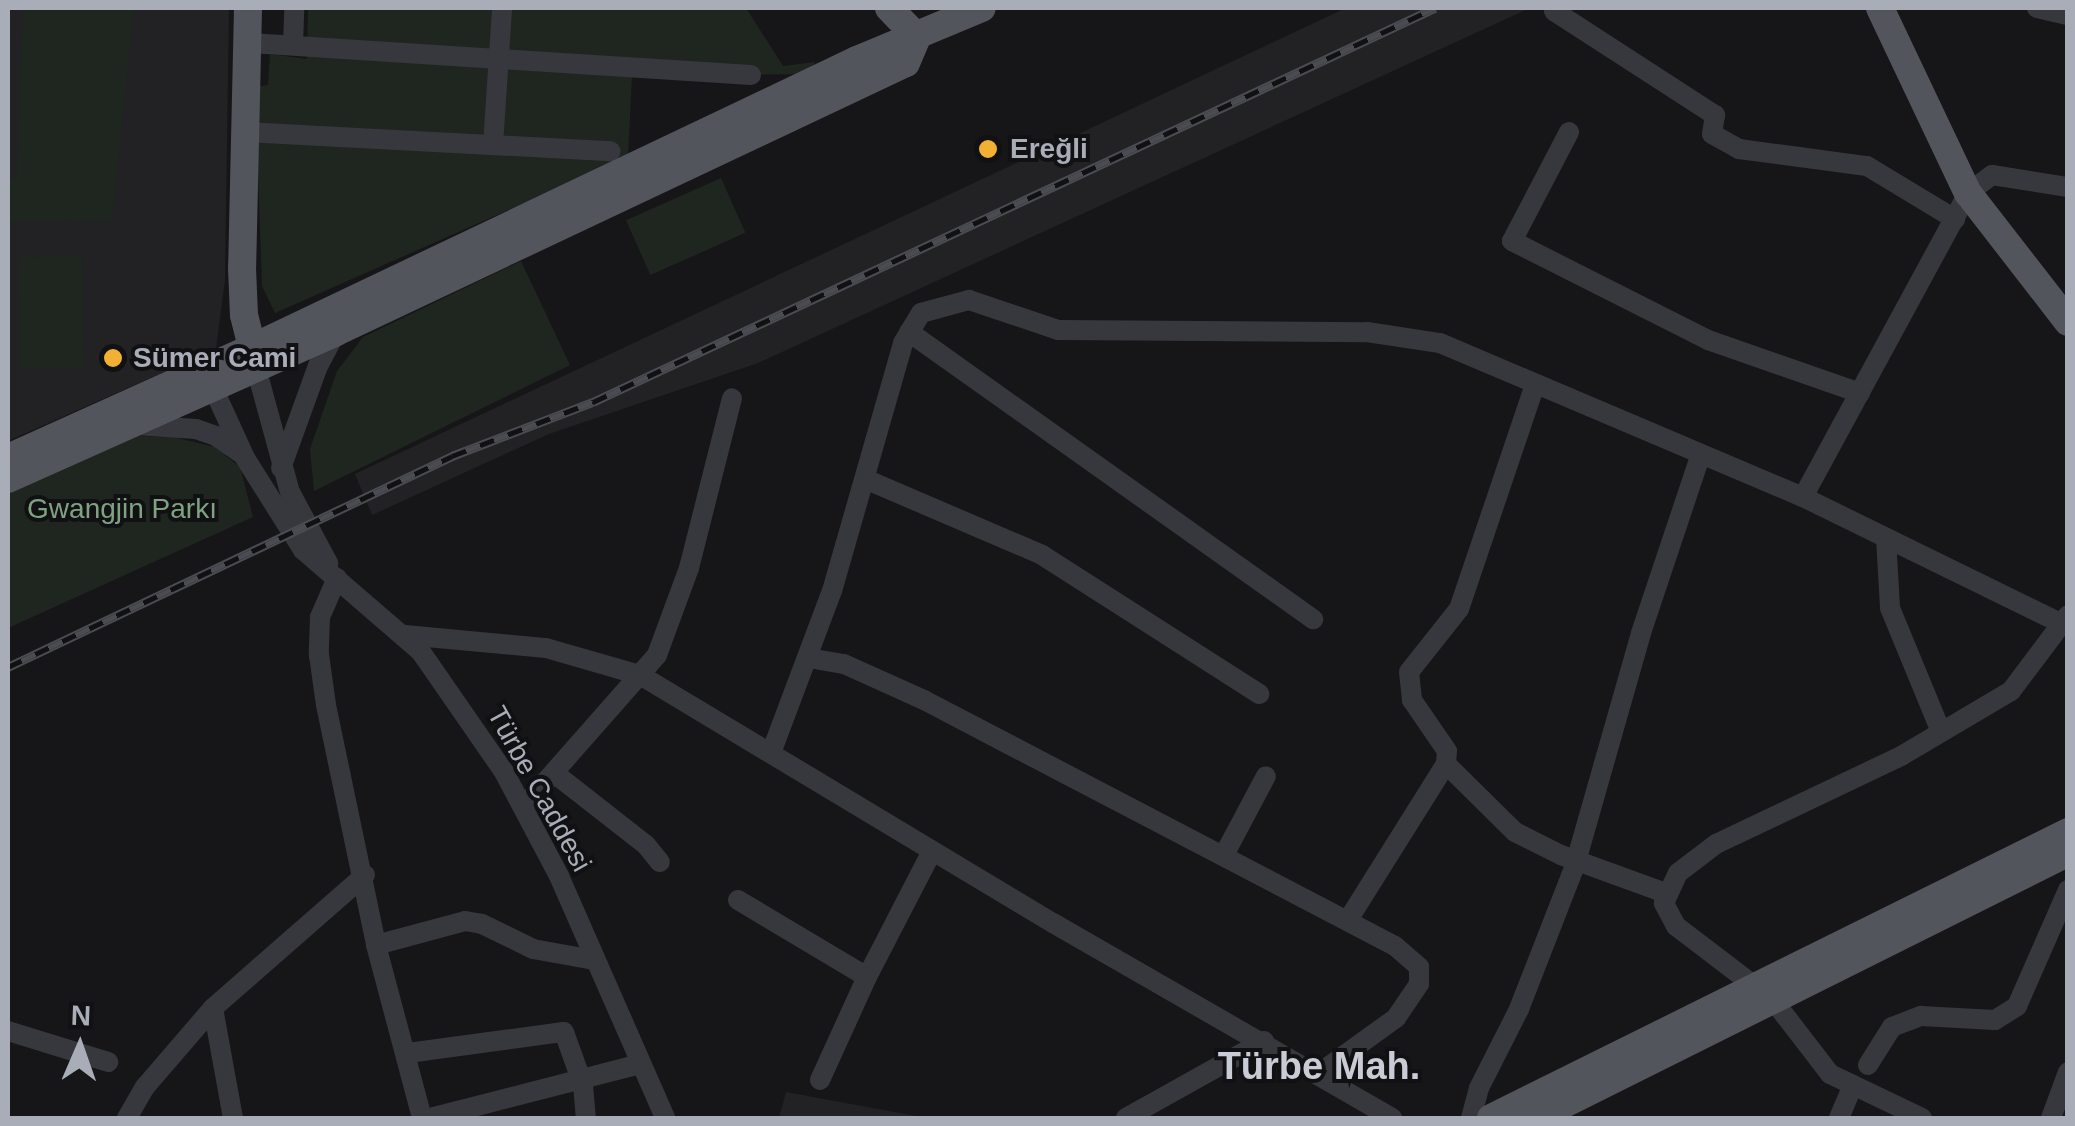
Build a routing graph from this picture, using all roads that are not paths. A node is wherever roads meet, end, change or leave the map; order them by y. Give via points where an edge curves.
1 (248, 8) edge
2 (294, 8) edge
3 (502, 8) edge
4 (873, 8) edge
5 (889, 8) edge
6 (982, 8) edge
7 (1880, 8) edge
8 (2038, 8) edge
9 (1554, 11) dead end
10 (2068, 16) edge
11 (927, 24) edge
12 (248, 43) junction
13 (293, 45) junction
14 (500, 60) junction
15 (751, 76) dead end
16 (244, 132) junction
17 (1569, 132) dead end
18 (493, 145) junction
19 (612, 150) dead end
20 (2068, 187) edge
21 (1968, 193) junction
22 (1955, 219) junction
23 (2068, 322) edge
24 (336, 332) junction
25 (908, 332) junction
26 (254, 359) junction
27 (209, 378) junction
28 (1535, 384) junction
29 (1860, 393) junction
30 (732, 398) dead end
31 (129, 425) junction
32 (1700, 457) junction
33 (8, 458) edge
34 (245, 458) junction
35 (281, 468) junction
36 (8, 479) edge
37 (865, 480) junction
38 (1803, 497) junction
39 (1886, 538) junction
40 (337, 578) junction
41 (1313, 620) dead end
42 (2065, 622) edge
43 (405, 635) junction
44 (809, 658) junction
45 (640, 675) junction
46 (1259, 694) dead end
47 (1941, 732) junction
48 (771, 754) junction
49 (1446, 764) junction
50 (554, 773) junction
51 (1266, 776) dead end
52 (524, 806) junction
53 (2068, 832) edge
54 (932, 851) junction
55 (2068, 852) edge
56 (1224, 855) junction
57 (1576, 859) junction
58 (660, 862) dead end
59 (2024, 864) junction
60 (365, 874) junction
61 (2068, 890) edge
62 (1668, 894) junction
63 (738, 900) dead end
64 (1348, 920) junction
65 (376, 946) junction
66 (594, 960) junction
67 (866, 977) junction
68 (1766, 993) junction
69 (214, 1008) junction
70 (8, 1031) edge
71 (1264, 1041) junction
72 (408, 1052) junction
73 (108, 1062) dead end
74 (640, 1064) junction
75 (1868, 1065) dead end
76 (2068, 1072) edge
77 (1318, 1074) junction
78 (581, 1078) junction
79 (820, 1080) dead end
80 (1853, 1086) junction
81 (127, 1118) edge
82 (233, 1118) edge
83 (422, 1118) edge
84 (430, 1118) edge
85 (586, 1118) edge
86 (665, 1118) edge
87 (1126, 1118) edge
88 (1392, 1118) edge
89 (1471, 1118) edge
90 (1491, 1118) edge
91 (1536, 1118) edge
92 (1839, 1118) edge
93 (1922, 1118) edge
94 (2052, 1118) edge

1 - 12 main road
2 - 13 street
3 - 14 street
4 - 11 street
5 - 11 main road
6 - 11 main road
7 - 21 main road
8 - 10 street
9 - 22 street via 1715,115 1712,134 1740,149 1867,166
11 - 24 main road via 906,63
11 - 26 main road
12 - 13 street
12 - 16 main road
13 - 14 street
14 - 15 street
14 - 18 street
16 - 18 street
16 - 26 main road via 244,316
17 - 29 street via 1512,241 1708,340
18 - 19 street
20 - 21 street via 1992,175
21 - 22 street
21 - 23 main road
22 - 29 street
24 - 26 main road
24 - 35 street
25 - 28 street via 920,313 969,300 1058,330 1367,332 1440,343
25 - 37 street
25 - 41 street
26 - 27 main road
26 - 35 street, Türbe Caddesi
27 - 31 main road
27 - 33 main road
27 - 34 street, Türbe Caddesi
28 - 32 street
28 - 49 street via 1459,609 1409,672 1412,700 1447,751
29 - 38 street
30 - 45 street via 689,568 657,655
31 - 34 street, Türbe Caddesi via 196,429
31 - 36 main road
32 - 38 street
32 - 57 street
34 - 40 street, Türbe Caddesi via 303,550
35 - 40 street, Türbe Caddesi
37 - 44 street
37 - 46 street via 1042,556
38 - 39 street
39 - 42 street
39 - 47 street via 1890,608
40 - 43 street, Türbe Caddesi
40 - 60 street via 320,617 319,656 341,788
42 - 47 street via 2010,691
43 - 45 street via 546,648
43 - 52 street, Türbe Caddesi via 450,690
44 - 48 street
44 - 56 street via 844,664 924,700
45 - 48 street
45 - 50 street
47 - 62 street via 1716,844 1678,873
48 - 54 street
49 - 57 street via 1515,832
49 - 64 street
50 - 52 street
50 - 58 street
51 - 56 street
52 - 66 street, Türbe Caddesi
53 - 59 main road
54 - 67 street
54 - 71 street
55 - 59 main road
56 - 64 street
57 - 62 street
57 - 89 street
59 - 61 street
59 - 68 main road
60 - 65 street
60 - 69 street
61 - 75 street via 2017,1006 1996,1020 1921,1016 1892,1027
62 - 68 street via 1664,903 1676,926
63 - 67 street
64 - 77 street via 1419,967 1420,984 1396,1018
65 - 66 street via 464,921 533,950
65 - 72 street
66 - 74 street, Türbe Caddesi
67 - 79 street
68 - 80 street via 1830,1074
68 - 90 main road
68 - 91 main road
69 - 81 street via 145,1087
69 - 82 street
70 - 73 street
71 - 77 street
71 - 87 street
72 - 78 street via 564,1032
72 - 83 street
74 - 78 street
74 - 86 street, Türbe Caddesi
76 - 94 street
77 - 88 street
78 - 84 street
78 - 85 street
80 - 92 street
80 - 93 street

